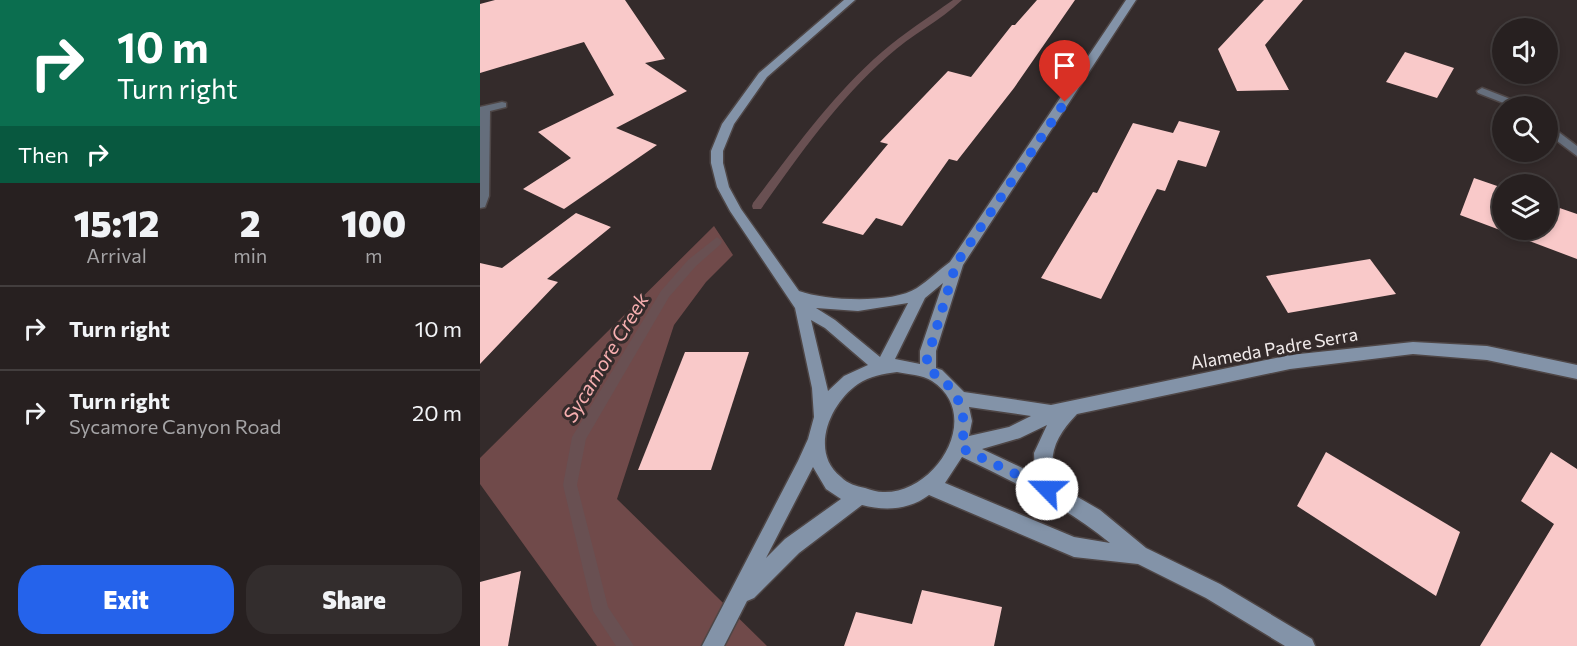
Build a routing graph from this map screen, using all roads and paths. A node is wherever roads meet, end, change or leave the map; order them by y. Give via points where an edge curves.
1 (849, 0) edge
2 (1131, 0) edge
3 (1482, 91) dead end
4 (1494, 96) edge
5 (502, 105) dead end
6 (1558, 136) edge
7 (1577, 152) edge
8 (480, 204) edge
9 (956, 264) junction
10 (920, 294) junction
11 (797, 301) junction
12 (882, 367) junction
13 (1576, 369) edge
14 (928, 370) junction
15 (958, 398) junction
16 (1073, 407) junction
17 (1051, 412) junction
18 (821, 415) junction
19 (815, 442) junction
20 (961, 446) junction
21 (928, 486) junction
22 (1047, 489) junction
23 (858, 497) junction
24 (1139, 555) junction
25 (739, 600) junction
26 (712, 646) edge
27 (1305, 646) edge

1 - 11 main road via 764,75 728,124 717,151 723,187
2 - 9 main road
3 - 4 street
5 - 8 street via 484,109
6 - 7 street
9 - 10 main road
9 - 14 main road via 928,351
10 - 11 main road via 843,306
10 - 12 main road
11 - 12 main road
11 - 18 main road via 817,372
12 - 14 main road
12 - 18 main road via 842,388
13 - 16 main road, Alameda Padre Serra via 1487,352 1413,348 1290,362
14 - 15 main road via 950,386
15 - 17 main road, Alameda Padre Serra
15 - 20 main road via 964,414
16 - 17 main road, Alameda Padre Serra
16 - 22 main road via 1044,446 1041,462
17 - 20 main road, Alameda Padre Serra via 1021,432
18 - 19 main road
19 - 23 main road via 826,476 840,489
19 - 25 main road
20 - 21 main road via 942,475
20 - 22 main road
21 - 23 main road via 893,500
21 - 24 main road via 1076,547
22 - 24 main road via 1093,517
23 - 25 main road via 792,546
24 - 27 main road via 1214,591
25 - 26 main road

